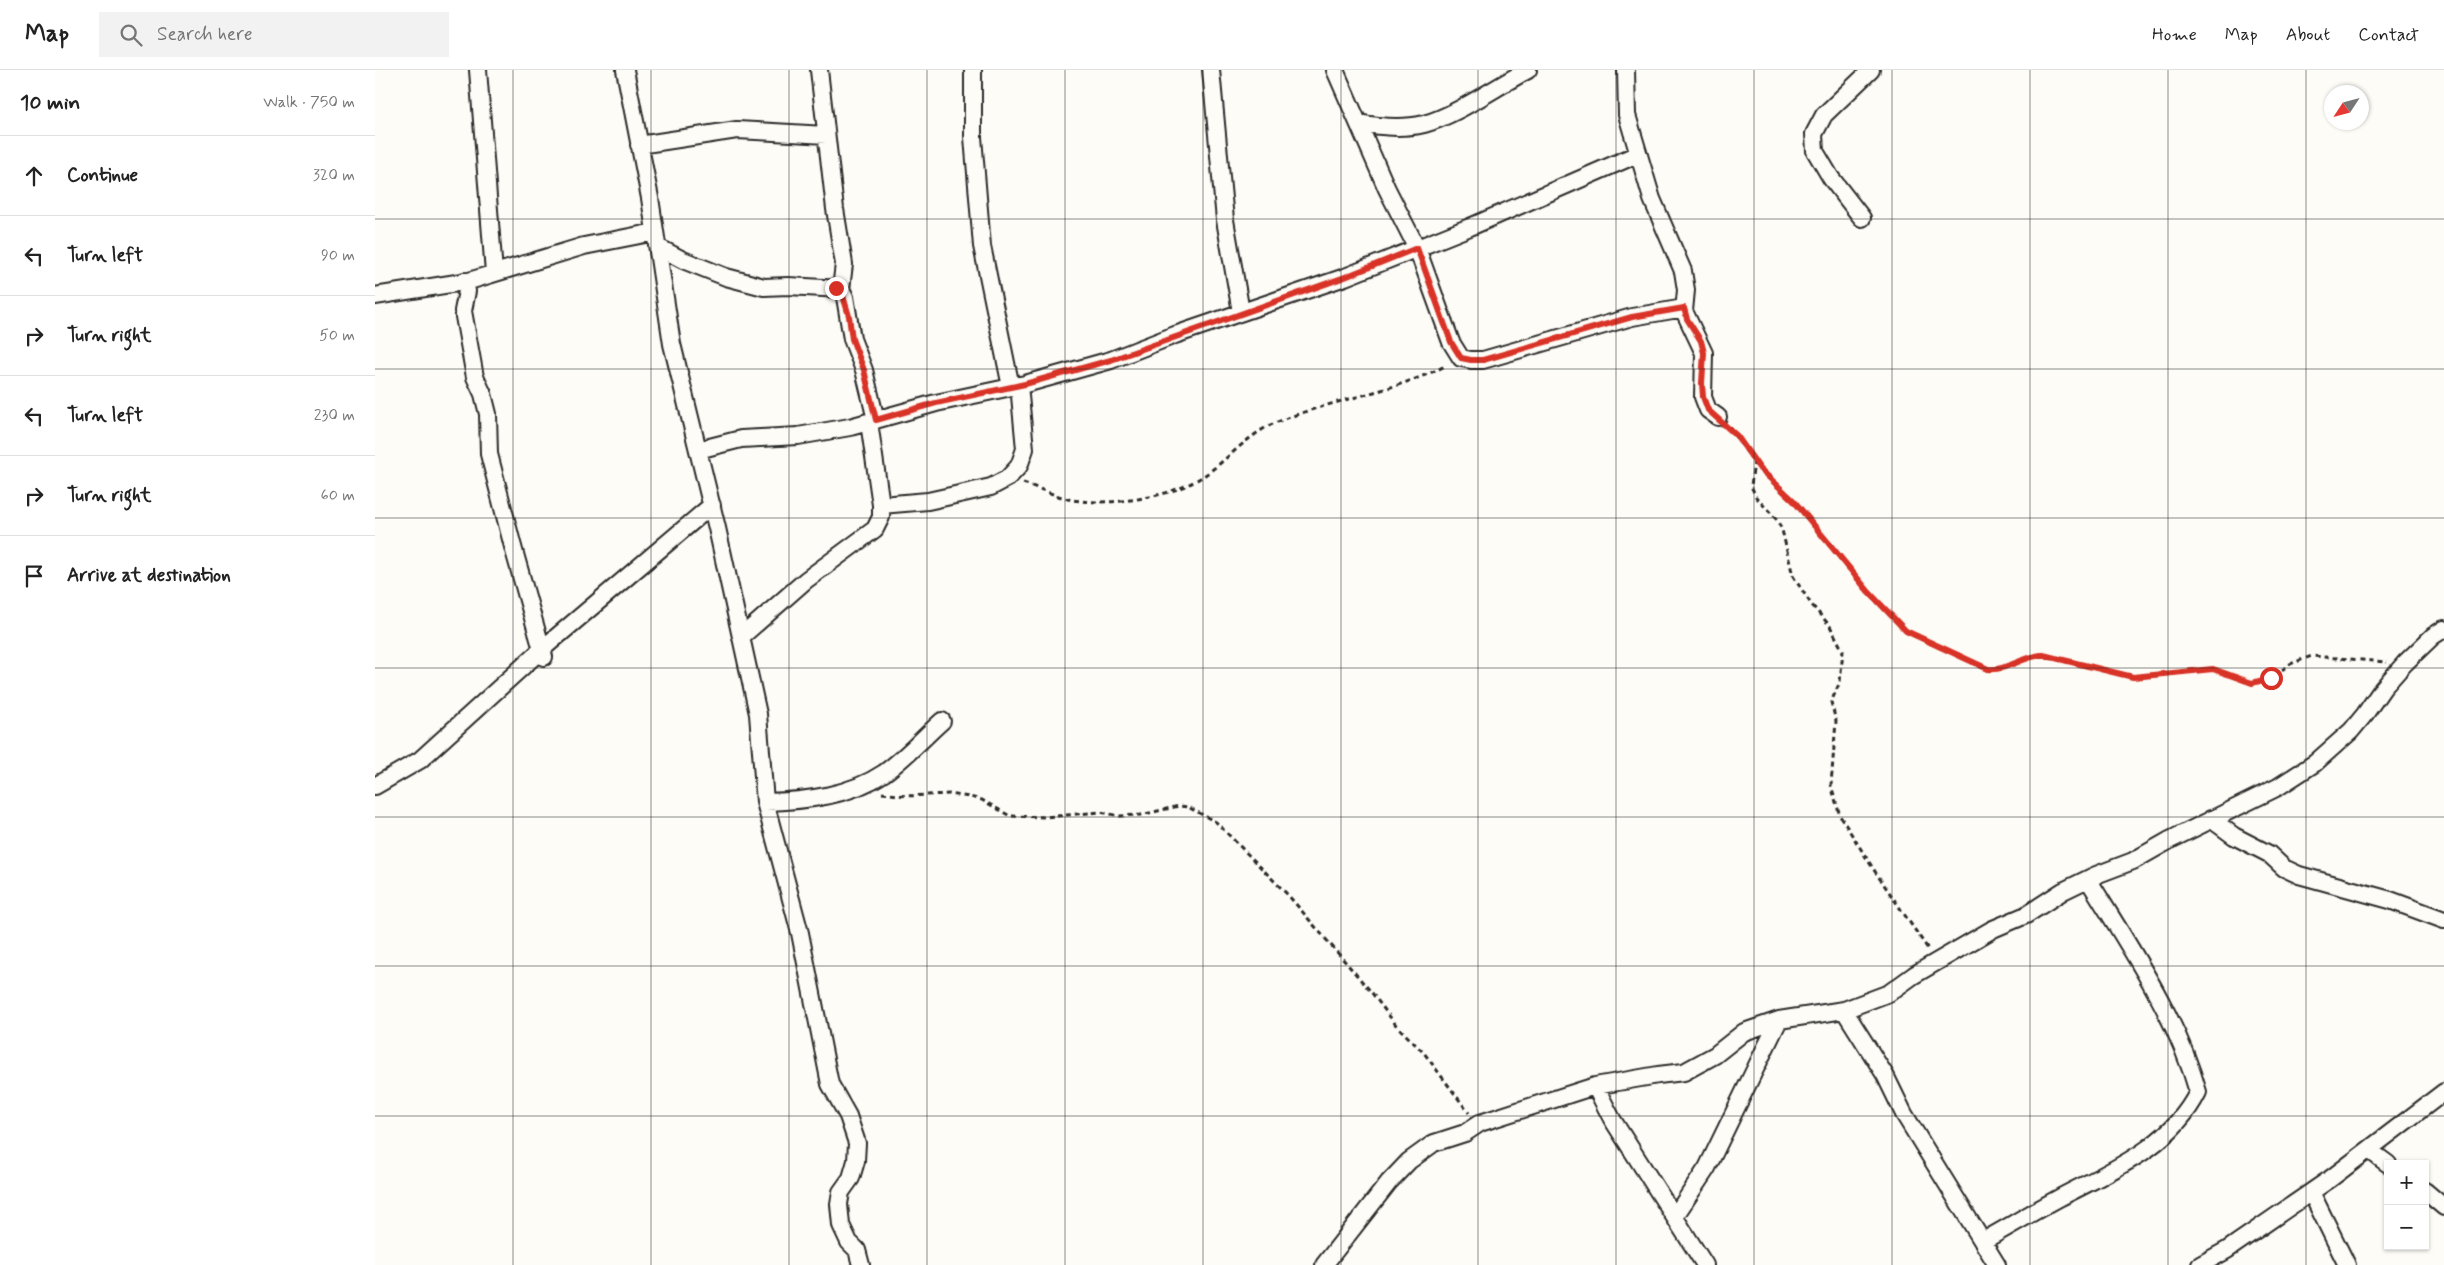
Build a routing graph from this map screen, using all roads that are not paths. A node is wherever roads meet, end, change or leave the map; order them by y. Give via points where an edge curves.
1 (478, 70) edge
2 (625, 70) edge
3 (819, 70) edge
4 (973, 70) edge
5 (1211, 70) edge
6 (1335, 70) edge
7 (1529, 70) edge
8 (1626, 70) edge
9 (1871, 70) edge
10 (1359, 124) junction
11 (826, 135) junction
12 (639, 145) junction
13 (1638, 154) junction
14 (1862, 218) dead end
15 (657, 239) junction
16 (1417, 248) junction
17 (494, 273) junction
18 (464, 281) junction
19 (841, 289) junction
20 (375, 296) edge
21 (1684, 308) junction
22 (1241, 312) junction
23 (1015, 386) junction
24 (1718, 417) road end
25 (873, 421) junction
26 (698, 450) junction
27 (712, 505) junction
28 (881, 505) junction
29 (2444, 629) edge
30 (741, 637) junction
31 (543, 655) junction
32 (942, 721) dead end
33 (375, 786) edge
34 (765, 802) junction
35 (2211, 819) junction
36 (2088, 879) junction
37 (2444, 920) edge
38 (1844, 1010) junction
39 (1779, 1020) junction
40 (1595, 1086) junction
41 (2444, 1092) edge
42 (2369, 1150) junction
43 (2384, 1161) edge
44 (2311, 1192) junction
45 (2429, 1194) edge
46 (2444, 1207) edge
47 (1675, 1216) junction
48 (1983, 1242) junction
49 (2220, 1259) edge
50 (1327, 1264) edge
51 (861, 1265) edge
52 (1705, 1265) edge
53 (1997, 1265) edge
54 (2200, 1265) edge
55 (2347, 1265) edge

1 - 17 street
2 - 12 street
3 - 11 street
4 - 23 street via 973,137 982,246
5 - 22 street via 1225,220
6 - 10 street
7 - 10 street via 1424,124 1380,127
8 - 13 street via 1627,115
9 - 14 street via 1824,115 1815,134 1815,151
10 - 16 street
11 - 12 street via 737,130
11 - 19 street via 844,264
12 - 15 street
13 - 16 street
13 - 21 street via 1652,199 1683,271
15 - 17 street via 584,246
15 - 19 street via 683,260 727,277 764,287
15 - 26 street via 672,344
16 - 21 street via 1451,342 1461,358 1483,360 1632,317
16 - 22 street via 1345,277
17 - 18 street
18 - 20 street
18 - 31 street via 467,291 463,312 475,377 488,414 489,454
19 - 25 street via 852,339 864,370
21 - 24 street via 1704,353 1703,397 1708,410
22 - 23 street via 1111,360
23 - 25 street
23 - 28 street via 1025,449 1019,466 1009,478 991,488 928,501
25 - 26 street via 798,436 741,439
25 - 28 street
26 - 27 street
27 - 30 street
27 - 31 street
28 - 30 street via 881,517 875,529 806,580
29 - 35 street via 2405,663 2351,732 2315,763 2278,787
30 - 34 street via 758,714
31 - 33 street via 421,760
32 - 34 street via 884,772 865,783 794,802
34 - 51 street via 799,933 830,1084 857,1143 851,1178 841,1192 839,1204 844,1235 857,1250
35 - 36 street via 2133,860
35 - 37 street via 2299,875 2390,900
36 - 38 street via 2026,915 1993,929 1889,993
36 - 48 street via 2166,1009 2192,1069 2198,1092 2174,1128 2138,1156
38 - 39 street
38 - 48 street
39 - 40 street via 1744,1032 1715,1055 1684,1072
39 - 47 street via 1707,1168
40 - 47 street
40 - 50 street via 1481,1123 1465,1133 1434,1143 1409,1161 1389,1182
41 - 42 street
42 - 43 street
42 - 44 street
44 - 49 street
44 - 55 street
45 - 46 street
47 - 52 street
48 - 53 street
49 - 54 street

